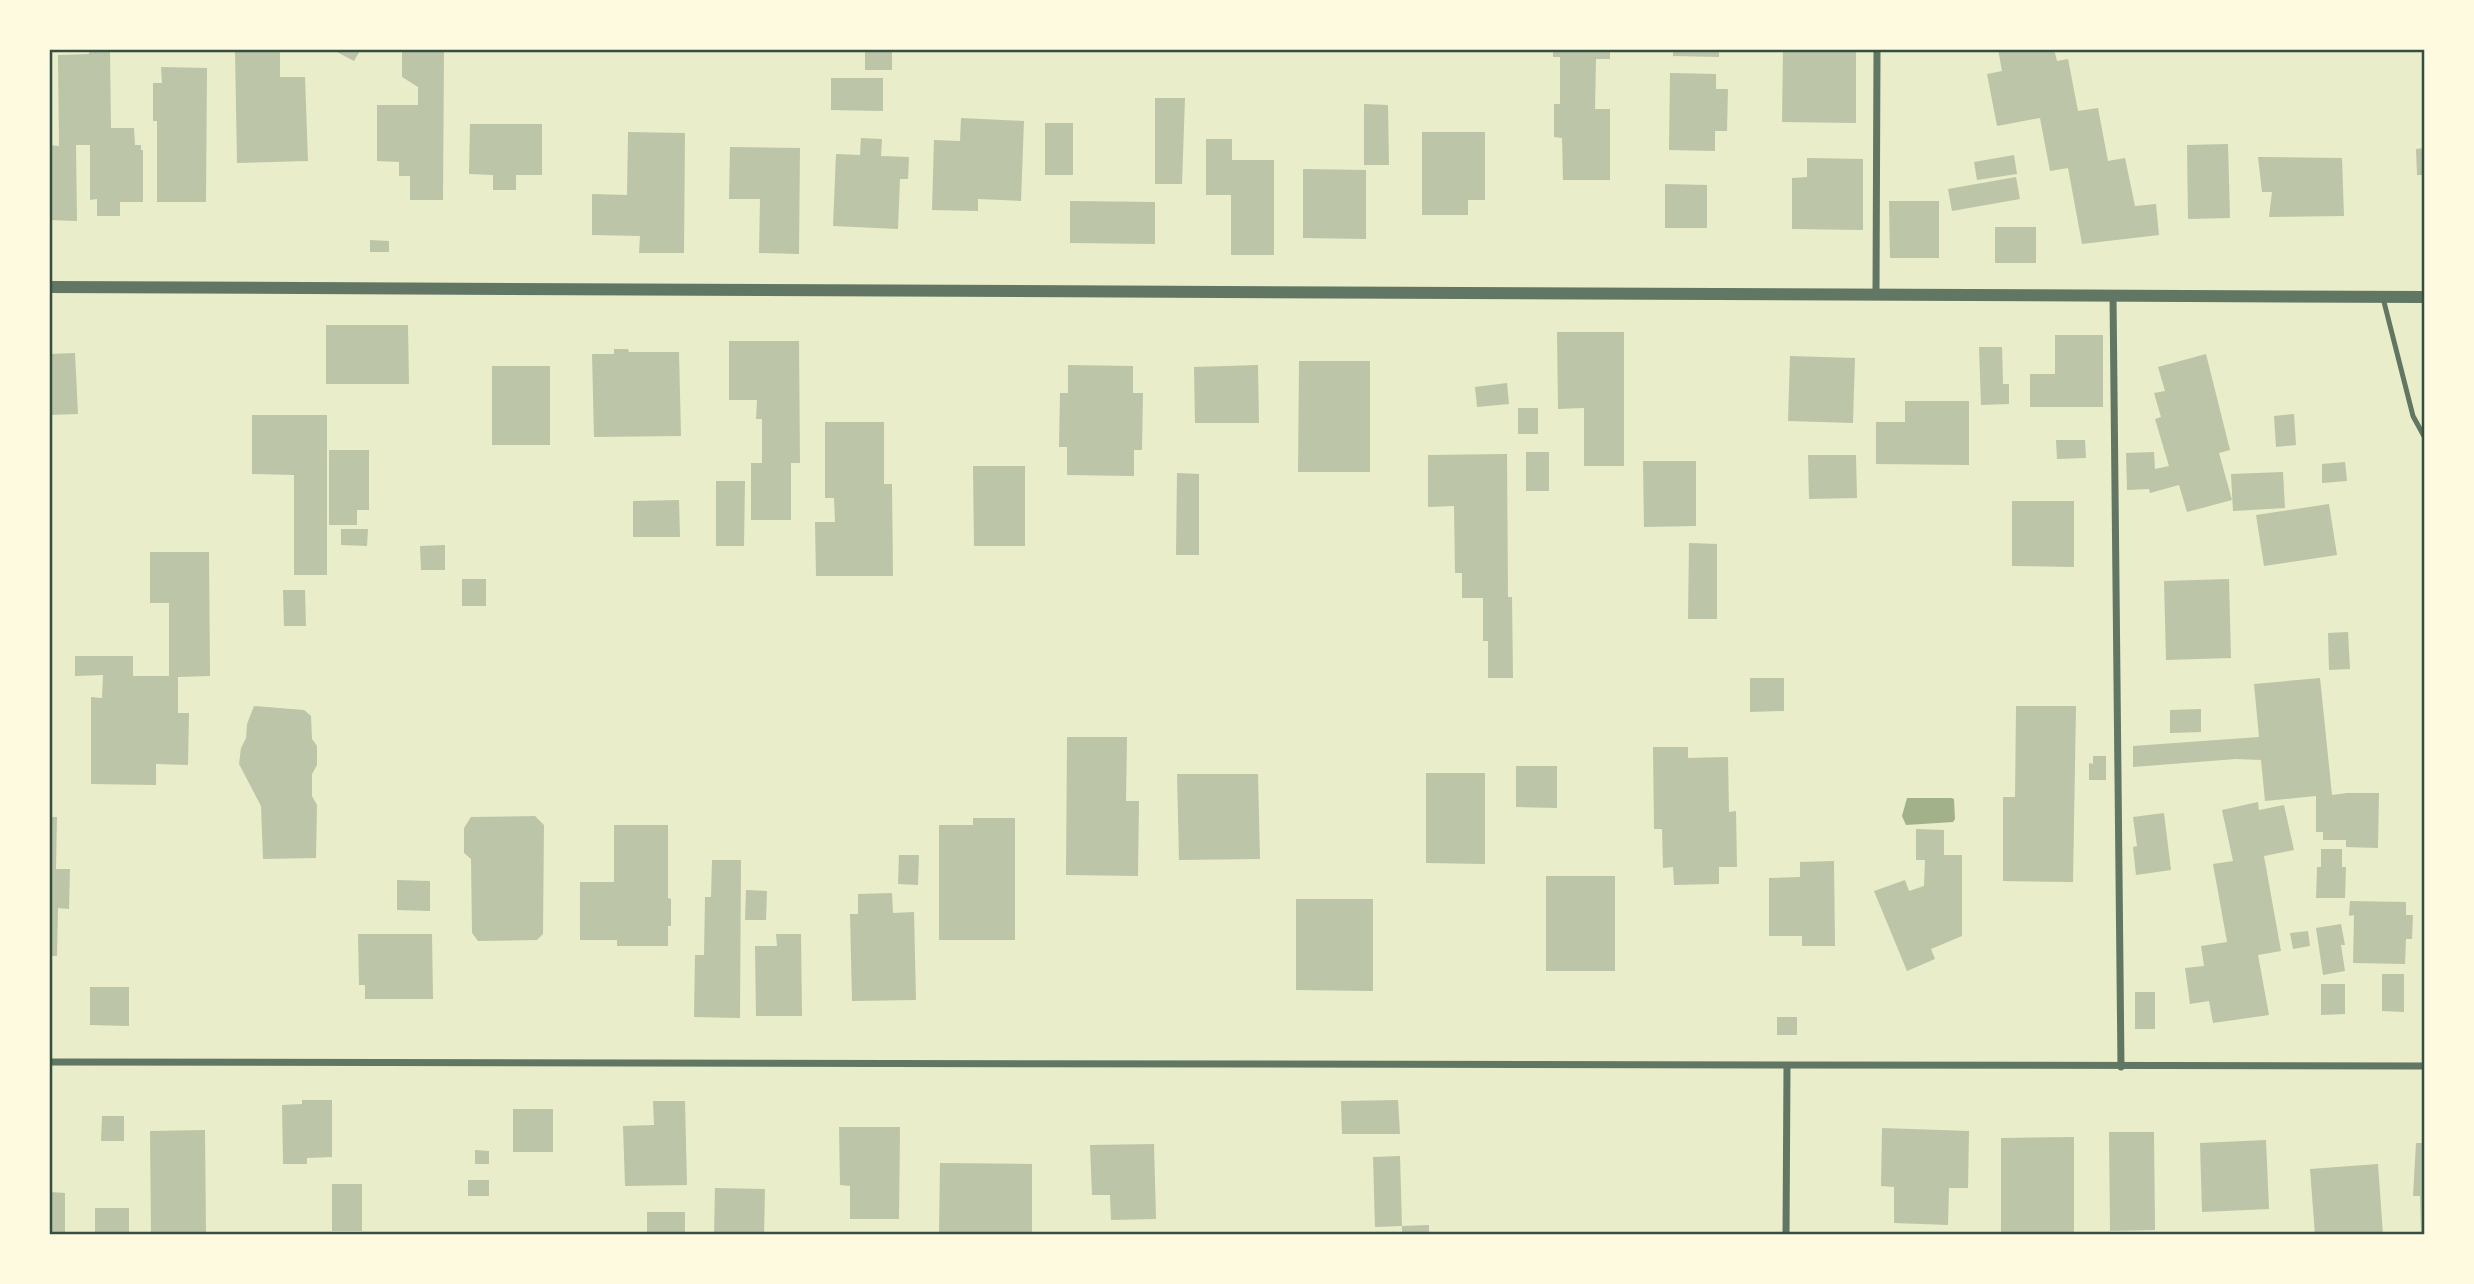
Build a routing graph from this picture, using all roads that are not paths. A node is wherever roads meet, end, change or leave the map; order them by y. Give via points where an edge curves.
1 (1877, 49) edge
2 (49, 287) edge
3 (1876, 293) junction
4 (2113, 294) junction
5 (2425, 297) edge
6 (2383, 298) junction
7 (2425, 438) edge
8 (49, 1062) edge
9 (1787, 1066) junction
10 (2425, 1066) edge
11 (2121, 1067) junction
12 (1786, 1235) edge

1 - 3 street
2 - 3 street
3 - 4 street
4 - 6 street
4 - 11 street
5 - 6 street
6 - 7 lane via 2413,416
8 - 9 street
9 - 11 street
9 - 12 street
10 - 11 street

